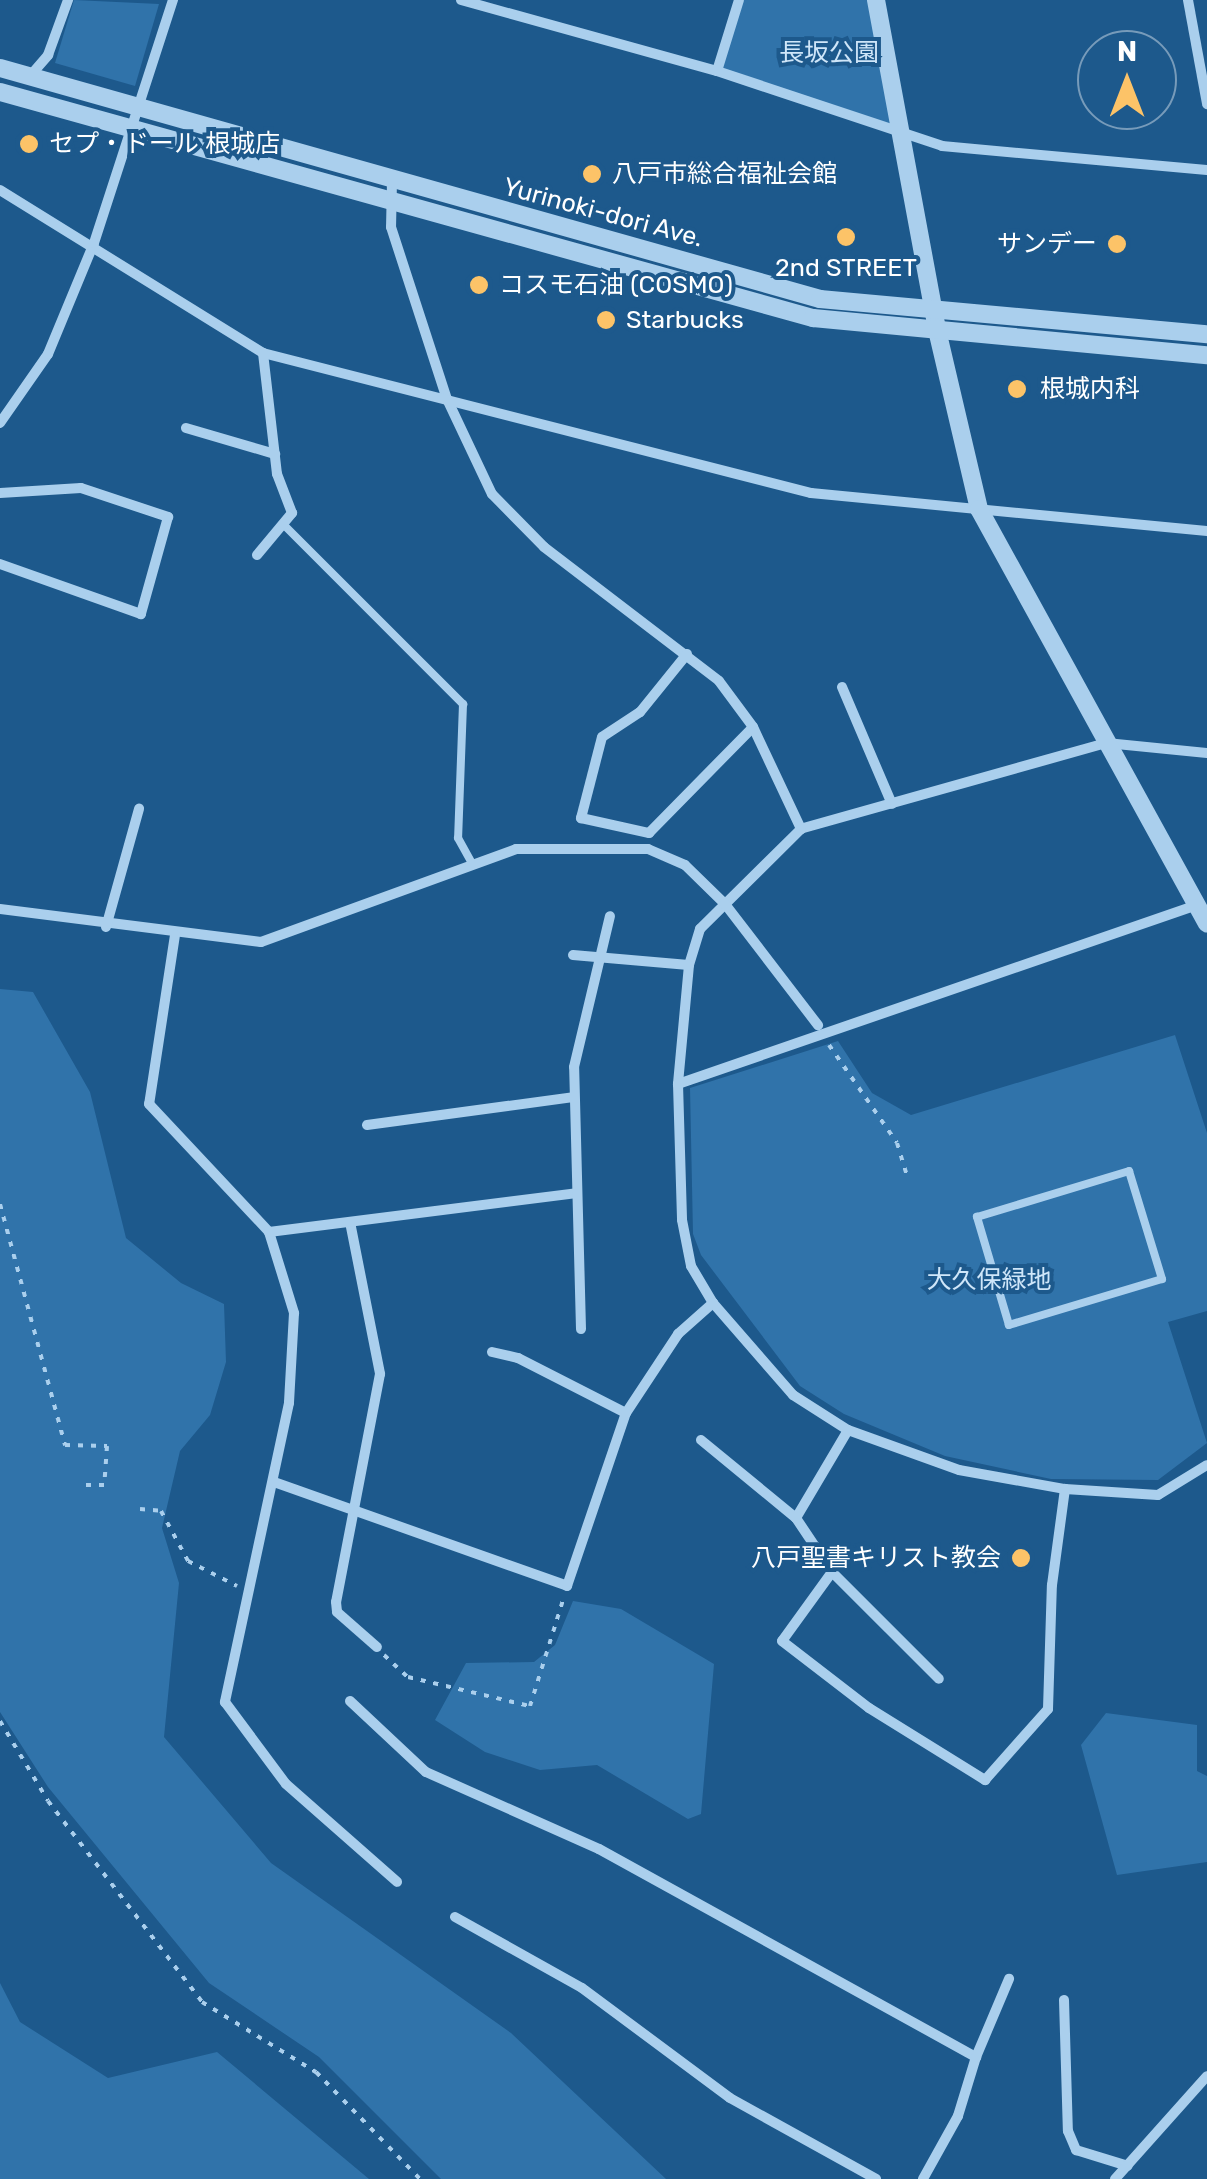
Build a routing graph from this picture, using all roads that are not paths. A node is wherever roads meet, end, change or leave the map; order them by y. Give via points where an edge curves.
1 (68, 0) edge
2 (173, 0) edge
3 (739, 0) edge
4 (876, 0) edge
5 (1188, 0) edge
6 (466, 1) edge
7 (0, 68) edge
8 (718, 71) junction
9 (30, 76) junction
10 (0, 92) edge
11 (1207, 104) edge
12 (141, 108) junction
13 (135, 130) junction
14 (900, 134) junction
15 (1207, 170) edge
16 (392, 181) junction
17 (0, 190) edge
18 (387, 200) junction
19 (94, 243) junction
20 (934, 311) junction
21 (937, 330) junction
22 (1207, 334) edge
23 (263, 353) junction
24 (1207, 355) edge
25 (447, 399) junction
26 (0, 423) edge
27 (186, 428) dead end
28 (275, 454) junction
29 (0, 493) edge
30 (979, 509) junction
31 (283, 524) junction
32 (1207, 530) edge
33 (258, 555) dead end
34 (0, 564) edge
35 (687, 654) junction
36 (842, 687) dead end
37 (754, 728) junction
38 (1106, 743) junction
39 (1207, 753) edge
40 (892, 804) junction
41 (139, 810) dead end
42 (801, 829) junction
43 (472, 863) junction
44 (725, 904) junction
45 (1197, 905) junction
46 (0, 909) edge
47 (610, 916) dead end
48 (1207, 923) edge
49 (106, 927) junction
50 (175, 935) junction
51 (573, 955) dead end
52 (603, 959) junction
53 (689, 965) junction
54 (818, 1025) dead end
55 (678, 1084) junction
56 (573, 1097) junction
57 (367, 1124) dead end
58 (578, 1193) junction
59 (977, 1217) joint
60 (350, 1222) junction
61 (269, 1232) junction
62 (713, 1303) junction
63 (581, 1329) dead end
64 (492, 1352) dead end
65 (626, 1413) junction
66 (848, 1430) junction
67 (701, 1440) dead end
68 (1207, 1466) edge
69 (274, 1482) junction
70 (1065, 1489) junction
71 (352, 1506) junction
72 (796, 1518) junction
73 (832, 1572) junction
74 (377, 1647) road end
75 (938, 1679) dead end
76 (350, 1700) dead end
77 (397, 1882) dead end
78 (455, 1917) dead end
79 (1009, 1979) dead end
80 (1064, 2000) dead end
81 (976, 2057) junction
82 (1207, 2076) edge
83 (1128, 2166) junction
84 (876, 2179) edge
85 (923, 2179) edge
86 (1114, 2179) edge

1 - 9 street via 48,55
2 - 12 street
3 - 8 street
4 - 14 street
5 - 11 street
6 - 8 street
7 - 9 street, Yurinoki-dori Ave.
8 - 14 street
9 - 12 street, Yurinoki-dori Ave.
10 - 13 street, Yurinoki-dori Ave.
12 - 13 street
12 - 16 street, Yurinoki-dori Ave.
13 - 18 street, Yurinoki-dori Ave.
13 - 19 street
14 - 15 street via 942,146
14 - 20 street
16 - 18 street
16 - 20 street, Yurinoki-dori Ave. via 820,299
17 - 19 street
18 - 21 street, Yurinoki-dori Ave. via 813,318
18 - 25 street
19 - 23 street
19 - 26 street via 48,354
20 - 21 street
20 - 22 street, Yurinoki-dori Ave.
21 - 24 street, Yurinoki-dori Ave.
21 - 30 street
23 - 25 street
23 - 28 street
25 - 30 street via 810,493
25 - 35 street via 492,494 544,548
27 - 28 street
28 - 31 street via 292,513
29 - 34 street via 81,488 168,517 141,614
30 - 32 street
30 - 38 street
31 - 33 street
31 - 43 lane via 463,704 458,838
35 - 37 street
35 - 37 street via 640,712 602,737 581,818 649,833
36 - 40 street
37 - 42 street
38 - 39 street
38 - 40 street
38 - 45 street
40 - 42 street
41 - 49 street
42 - 44 street
43 - 44 street via 516,849 648,849 685,865
43 - 50 street via 282,939
44 - 53 street via 700,930
44 - 54 street
45 - 48 street
45 - 55 street
46 - 49 street
47 - 52 street
49 - 50 street
50 - 61 street via 149,1104
51 - 52 street
52 - 53 street
52 - 56 street via 574,1068
53 - 55 street
55 - 62 street via 686,1248
56 - 57 street
56 - 58 street
58 - 60 street
58 - 63 street
59 - 59 lane via 1129,1171 1162,1279 1009,1325
60 - 61 street
60 - 71 street via 380,1374
61 - 69 street via 294,1313 289,1402
62 - 65 street via 678,1334
62 - 66 street via 793,1394
64 - 65 street via 518,1358
65 - 71 street via 567,1586
66 - 70 street via 959,1470
66 - 72 street
67 - 72 street
68 - 70 street via 1158,1495
69 - 71 street
69 - 77 street via 225,1702 286,1784
70 - 73 street via 1052,1585 1048,1709 984,1780 870,1708 782,1641
71 - 74 street via 337,1612
72 - 73 street
73 - 75 street
76 - 81 street via 426,1772 599,1850
78 - 84 street via 582,1988 730,2098
79 - 81 street
80 - 83 street via 1072,2141 1076,2150
81 - 85 street via 958,2116
82 - 83 street
83 - 86 street

